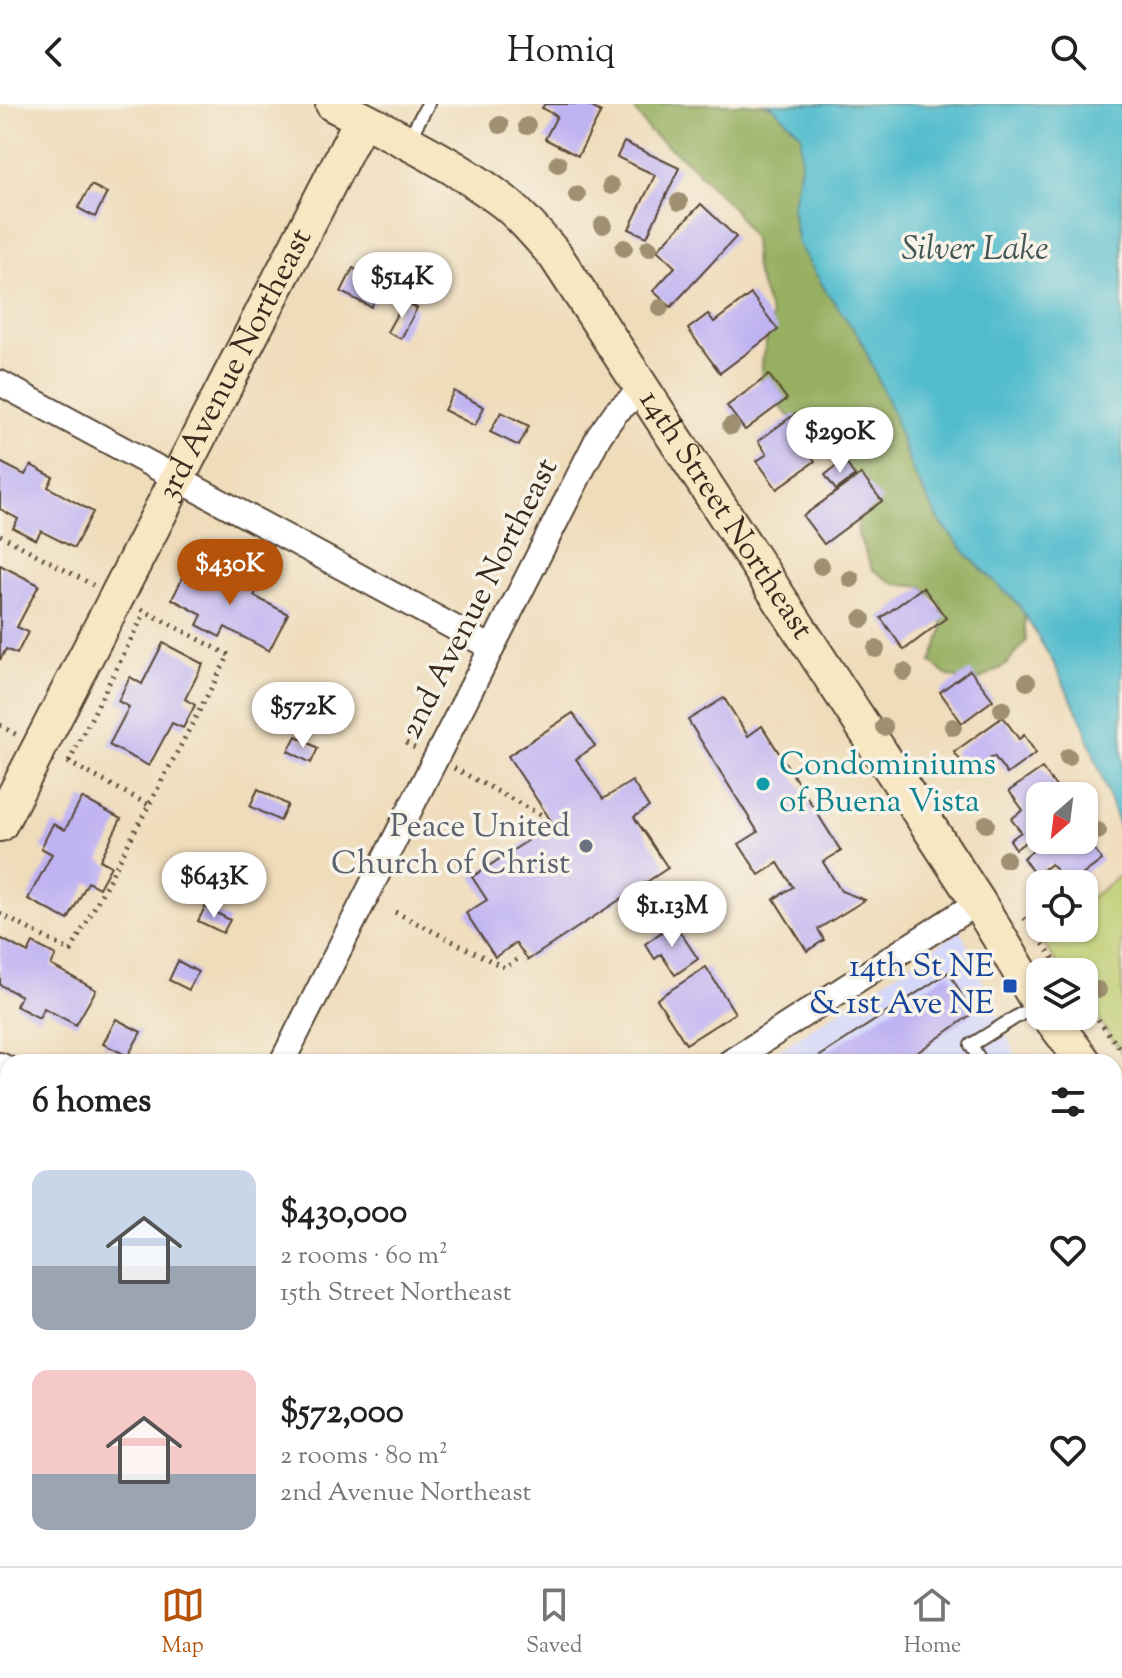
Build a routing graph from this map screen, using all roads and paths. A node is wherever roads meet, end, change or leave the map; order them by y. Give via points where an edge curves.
1 (428, 104) edge
2 (348, 112) edge
3 (406, 143) junction
4 (0, 383) edge
5 (642, 390) junction
6 (177, 478) junction
7 (0, 535) edge
8 (85, 581) dead end
9 (492, 648) junction
10 (0, 725) edge
11 (8, 730) dead end
12 (465, 774) dead end
13 (149, 805) junction
14 (545, 817) dead end
15 (0, 824) edge
16 (978, 902) junction
17 (395, 912) dead end
18 (1021, 913) dead end
19 (0, 914) edge
20 (519, 958) dead end
21 (1054, 958) edge
22 (1026, 982) edge
23 (1026, 1013) edge
24 (1098, 1019) edge
25 (1051, 1030) edge
26 (1058, 1030) edge
27 (1122, 1052) edge
28 (286, 1054) edge
29 (742, 1054) edge
30 (976, 1054) edge
31 (1060, 1054) edge
32 (1077, 1054) edge

1 - 3 lane
2 - 3 main road, 14th Street Northeast
2 - 6 main road, 3rd Avenue Northeast
3 - 5 main road, 14th Street Northeast via 484,188 524,220 571,278
4 - 6 street
5 - 9 street, 2nd Avenue Northeast via 599,436
5 - 16 main road, 14th Street Northeast
6 - 9 street
6 - 15 main road, 3rd Avenue Northeast
7 - 8 path
9 - 28 street, 2nd Avenue Northeast
10 - 11 path
12 - 14 path
13 - 13 path via 69,762 145,612 229,655
13 - 19 path via 71,951
16 - 22 main road, 14th Street Northeast
16 - 29 street
17 - 20 path via 505,968
18 - 21 path
23 - 30 lane via 971,1045
24 - 27 path
25 - 31 main road
26 - 32 main road

